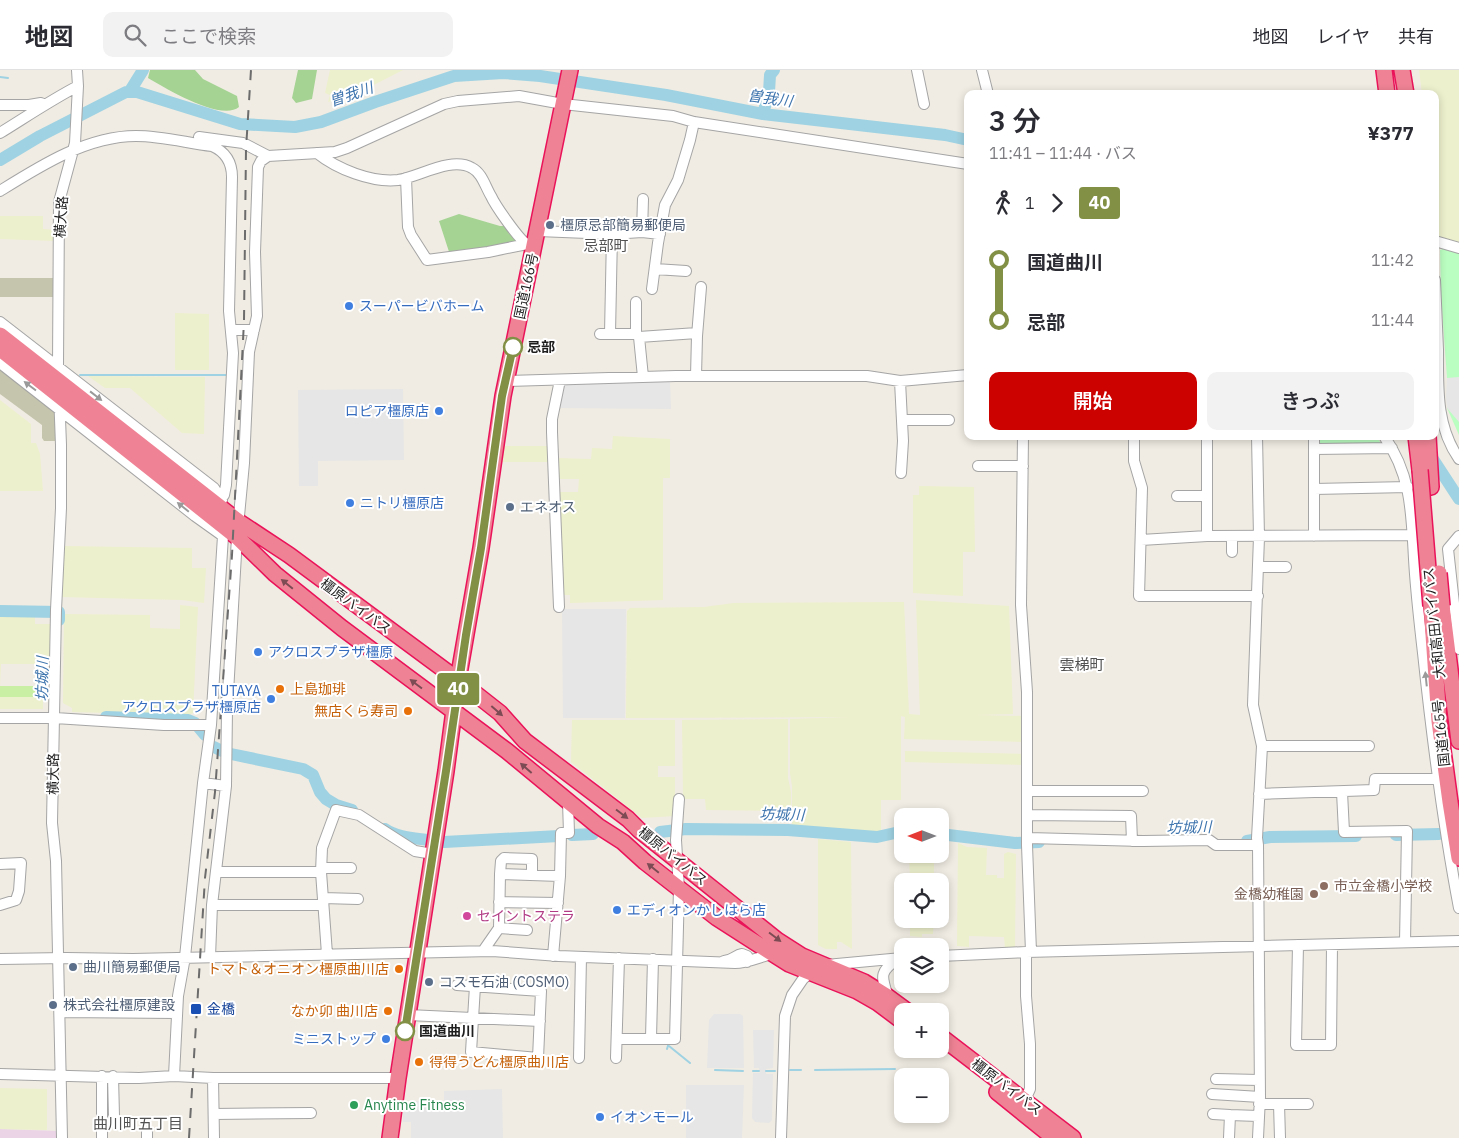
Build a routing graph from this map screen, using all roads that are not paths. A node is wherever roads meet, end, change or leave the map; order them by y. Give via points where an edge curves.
1 (77, 70) edge
2 (570, 70) edge
3 (917, 70) edge
4 (982, 70) edge
5 (1384, 70) edge
6 (1393, 70) edge
7 (1402, 70) edge
8 (1412, 70) edge
9 (78, 88) junction
10 (987, 90) edge
11 (1386, 90) edge
12 (1396, 90) edge
13 (1405, 90) edge
14 (1415, 90) edge
15 (563, 104) junction
16 (924, 104) dead end
17 (0, 105) edge
18 (46, 105) junction
19 (694, 122) junction
20 (0, 133) edge
21 (151, 137) junction
22 (74, 148) junction
23 (317, 153) junction
24 (268, 156) junction
25 (964, 163) edge
26 (406, 178) junction
27 (0, 191) edge
28 (644, 199) dead end
29 (538, 231) junction
30 (642, 232) junction
31 (612, 234) junction
32 (660, 234) junction
33 (1439, 242) edge
34 (531, 245) junction
35 (1459, 248) edge
36 (655, 269) junction
37 (686, 271) dead end
38 (701, 287) dead end
39 (652, 289) dead end
40 (636, 302) dead end
41 (0, 322) edge
42 (231, 330) junction
43 (254, 330) junction
44 (697, 333) junction
45 (0, 335) edge
46 (638, 335) junction
47 (0, 349) edge
48 (36, 349) junction
49 (58, 349) junction
50 (0, 363) edge
51 (643, 376) junction
52 (696, 376) junction
53 (964, 376) edge
54 (560, 380) junction
55 (506, 381) junction
56 (900, 381) junction
57 (59, 388) junction
58 (1439, 408) edge
59 (902, 420) junction
60 (949, 420) dead end
61 (1023, 440) edge
62 (1134, 440) edge
63 (1207, 440) edge
64 (1257, 440) edge
65 (1314, 440) edge
66 (1387, 440) edge
67 (1417, 440) edge
68 (1430, 440) edge
69 (1392, 448) junction
70 (1314, 449) junction
71 (1459, 459) edge
72 (978, 466) dead end
73 (1023, 466) junction
74 (901, 473) dead end
75 (1408, 487) junction
76 (1314, 489) junction
77 (1177, 496) dead end
78 (1207, 496) junction
79 (219, 502) junction
80 (231, 531) junction
81 (1412, 535) junction
82 (1207, 536) junction
83 (1232, 536) junction
84 (1259, 536) junction
85 (1314, 536) junction
86 (1458, 539) edge
87 (1141, 540) junction
88 (1232, 552) dead end
89 (1258, 567) junction
90 (1286, 567) dead end
91 (1455, 593) edge
92 (1416, 594) junction
93 (1258, 596) junction
94 (1437, 606) junction
95 (559, 607) dead end
96 (1459, 649) edge
97 (458, 680) junction
98 (1459, 699) edge
99 (455, 713) junction
100 (0, 718) edge
101 (54, 718) junction
102 (211, 726) junction
103 (478, 731) junction
104 (1459, 741) edge
105 (1262, 746) junction
106 (1369, 746) dead end
107 (208, 752) junction
108 (226, 758) junction
109 (562, 769) junction
110 (446, 771) junction
111 (1439, 779) junction
112 (203, 783) junction
113 (226, 786) junction
114 (549, 787) junction
115 (1028, 791) junction
116 (1142, 792) dead end
117 (1342, 792) junction
118 (1260, 794) junction
119 (679, 799) dead end
120 (568, 802) junction
121 (1459, 808) edge
122 (1028, 815) junction
123 (1132, 841) junction
124 (1028, 842) junction
125 (1258, 842) junction
126 (433, 854) junction
127 (1459, 858) edge
128 (676, 859) junction
129 (0, 864) edge
130 (351, 868) dead end
131 (321, 870) junction
132 (216, 872) junction
133 (500, 874) junction
134 (532, 875) junction
135 (560, 876) junction
136 (679, 889) junction
137 (358, 899) dead end
138 (323, 901) junction
139 (500, 902) junction
140 (558, 903) junction
141 (0, 905) edge
142 (212, 905) junction
143 (1459, 908) edge
144 (500, 928) junction
145 (527, 930) dead end
146 (1405, 942) junction
147 (1459, 942) edge
148 (1298, 945) junction
149 (1332, 945) junction
150 (1258, 946) junction
151 (483, 951) junction
152 (418, 952) junction
153 (1029, 952) junction
154 (327, 954) junction
155 (773, 954) junction
156 (553, 956) junction
157 (949, 956) edge
158 (210, 957) junction
159 (581, 957) junction
160 (185, 958) junction
161 (619, 958) junction
162 (0, 959) edge
163 (59, 959) junction
164 (653, 959) junction
165 (894, 959) edge
166 (674, 960) junction
167 (894, 962) edge
168 (816, 969) junction
169 (457, 984) dead end
170 (475, 986) junction
171 (888, 997) junction
172 (896, 1003) edge
173 (60, 1012) junction
174 (178, 1013) junction
175 (894, 1015) edge
176 (408, 1016) junction
177 (473, 1018) junction
178 (540, 1021) junction
179 (651, 1038) junction
180 (617, 1039) junction
181 (949, 1043) edge
182 (949, 1056) edge
183 (578, 1058) dead end
184 (616, 1058) dead end
185 (0, 1074) edge
186 (62, 1076) junction
187 (108, 1076) junction
188 (174, 1076) junction
189 (213, 1078) junction
190 (398, 1078) junction
191 (1216, 1079) dead end
192 (1260, 1080) junction
193 (1212, 1094) dead end
194 (1025, 1100) junction
195 (1259, 1100) junction
196 (1279, 1104) junction
197 (1308, 1104) dead end
198 (311, 1113) dead end
199 (214, 1114) junction
200 (1213, 1114) dead end
201 (1230, 1115) junction
202 (114, 1116) dead end
203 (1258, 1116) junction
204 (62, 1138) edge
205 (102, 1138) edge
206 (214, 1138) edge
207 (390, 1138) edge
208 (781, 1138) edge
209 (1054, 1138) edge
210 (1073, 1138) edge
211 (1229, 1138) edge
212 (1258, 1138) edge
213 (1280, 1138) edge

1 - 9 street, 横大路
2 - 15 highway, 国道166号
3 - 16 street
4 - 10 street
5 - 11 highway
6 - 12 highway
7 - 13 highway
8 - 14 highway
9 - 18 street
9 - 22 street, 横大路
15 - 19 street via 673,116
15 - 23 street via 519,96 458,101 434,108 348,148
15 - 29 highway, 国道166号
17 - 18 street
18 - 20 street
19 - 25 street
19 - 32 street via 678,180 665,205
21 - 22 street via 122,137
21 - 24 street via 183,136 234,141
21 - 42 street via 218,148 232,168
22 - 27 street
22 - 49 street, 横大路 via 59,202
23 - 24 street
23 - 26 street via 349,172 382,180
24 - 43 street via 258,167
26 - 34 street via 441,166 462,165 474,169 484,180 494,202
26 - 34 street via 408,227 427,260
28 - 30 street
29 - 31 street
29 - 34 highway, 国道166号
30 - 31 street
30 - 32 street
31 - 46 street via 605,334
32 - 36 street
33 - 35 street
34 - 55 highway, 国道166号
36 - 37 street
36 - 39 street
38 - 44 street
40 - 46 street
41 - 48 street
42 - 43 street
42 - 79 street via 233,353 226,485
43 - 80 street via 249,352 241,490
44 - 46 street
44 - 52 street
45 - 57 highway, 橿原バイパス
46 - 51 street
47 - 57 highway, 橿原バイパス
48 - 49 street
48 - 57 street
49 - 57 street, 横大路
57 -> 50 street
51 - 52 street
51 - 54 street
52 - 56 street via 867,376
53 - 56 street
54 - 55 street
54 - 95 street via 552,418
55 - 97 highway, 国道166号
56 - 59 street
57 -> 79 highway, 橿原バイパス
80 -> 57 highway, 橿原バイパス
57 - 101 street, 横大路 via 61,508
58 - 71 street via 1444,430
59 - 60 street
59 - 74 street
61 - 73 street
62 - 87 street via 1134,461 1142,488
63 - 78 street
64 - 84 street
65 - 70 street
66 - 69 street
67 - 94 highway, 大和高田バイパス, bridge
68 - 94 highway, 大和高田バイパス, bridge
69 - 70 street
69 - 75 street
70 - 76 street
72 - 73 street
73 - 115 street via 1021,605 1027,692
75 - 76 street
75 - 81 street
76 - 85 street
77 - 78 street
78 - 82 street
79 - 80 highway, 橿原バイパス
80 - 97 highway, 橿原バイパス via 289,555
99 -> 80 highway, 橿原バイパス via 275,574
80 - 102 street
80 - 108 street
81 - 85 street
81 - 92 street
82 - 83 street
82 - 87 street
83 - 84 street
83 - 88 street
84 - 85 street
84 - 89 street
86 - 91 street via 1448,549
87 - 93 street via 1139,596
89 - 90 street
89 - 93 street
91 - 92 street
91 - 96 street
111 -> 92 street
93 - 105 street via 1253,705
94 - 98 highway, 国道165号
94 - 104 highway, 大和高田バイパス
94 - 121 highway, 大和高田バイパス
94 - 127 highway, 国道165号 via 1443,754
97 - 99 highway
97 -> 109 highway, 橿原バイパス via 500,713 525,741
99 - 103 highway, 橿原バイパス
99 - 110 highway
100 - 101 street
101 - 102 street
101 - 163 street, 横大路 via 52,823
102 - 107 street
103 - 110 highway via 460,736 454,758
114 -> 103 highway, 橿原バイパス
105 - 106 street
105 - 118 street
107 - 108 street
107 - 112 street
108 - 113 street
109 - 114 highway
109 -> 128 highway, 橿原バイパス
110 - 126 highway
111 - 117 street via 1375,779 1374,790
111 - 143 street
112 - 113 street
112 - 160 street
113 - 132 street
114 - 120 highway, 橿原バイパス
115 - 116 street
115 - 122 street
117 - 118 street
117 - 146 street via 1344,832 1407,831
118 - 125 street
119 - 128 street
120 - 135 street via 569,833 561,833
136 -> 120 highway, 橿原バイパス
122 - 123 street via 1131,816
122 - 124 street
123 - 124 street
123 - 125 street
124 - 153 street
125 - 150 street
126 - 131 street via 415,852 359,815 336,810 322,848
126 - 152 highway
128 - 136 street
128 -> 168 highway, 橿原バイパス
129 - 141 street via 20,863 16,900
130 - 131 street
131 - 132 street
131 - 138 street
132 - 142 street
133 - 134 street
133 - 134 street via 504,858 532,858
133 - 139 street
134 - 135 street
135 - 140 street
136 - 155 highway, 橿原バイパス
136 - 166 street
137 - 138 street
138 - 142 street
138 - 154 street
139 - 140 street
139 - 144 street
140 - 156 street
142 - 158 street
144 - 145 street
144 - 151 street
146 - 147 street
146 - 149 street
148 - 149 street
148 - 149 street via 1296,1045 1331,1045
148 - 150 street
150 - 153 street
150 - 192 street
151 - 152 street
151 - 156 street
152 - 154 street
152 - 176 highway
153 - 157 street
153 - 194 street via 1026,996 1030,1089
154 - 158 street
155 - 166 street via 735,963
155 - 168 highway, 橿原バイパス via 789,964
156 - 159 street
158 - 160 street
159 - 161 street
159 - 183 street
160 - 163 street
160 - 174 street via 179,984
161 - 164 street
161 - 180 street
162 - 163 street
163 - 173 street, 横大路
164 - 166 street
164 - 179 street
165 - 168 street
166 - 179 street via 671,1039
167 - 171 street via 888,965 882,979
168 - 171 highway, 橿原バイパス via 864,982
168 - 175 highway, 橿原バイパス
168 - 208 street via 792,995 785,1016
169 - 170 street
170 - 177 street
170 - 178 street via 541,991
171 - 172 highway, 橿原バイパス
173 - 174 street
173 - 186 street, 横大路
174 - 188 street
176 - 177 street
176 - 190 highway
177 - 178 street
177 - 178 street via 471,1052 538,1058
179 - 180 street
180 - 184 street
181 - 194 highway, 橿原バイパス
182 - 209 highway, 橿原バイパス
185 - 186 street
186 - 187 street
186 - 204 street, 横大路
187 - 188 street
187 - 202 street
187 - 205 street
188 - 189 street
189 - 190 street
189 - 199 street
190 - 207 highway
191 - 192 street
192 - 195 street
193 - 195 street
194 - 210 highway, 橿原バイパス
195 - 196 street
195 - 203 street
196 - 197 street
196 - 213 street
198 - 199 street
199 - 206 street
200 - 201 street
201 - 203 street
201 - 211 street
203 - 212 street

